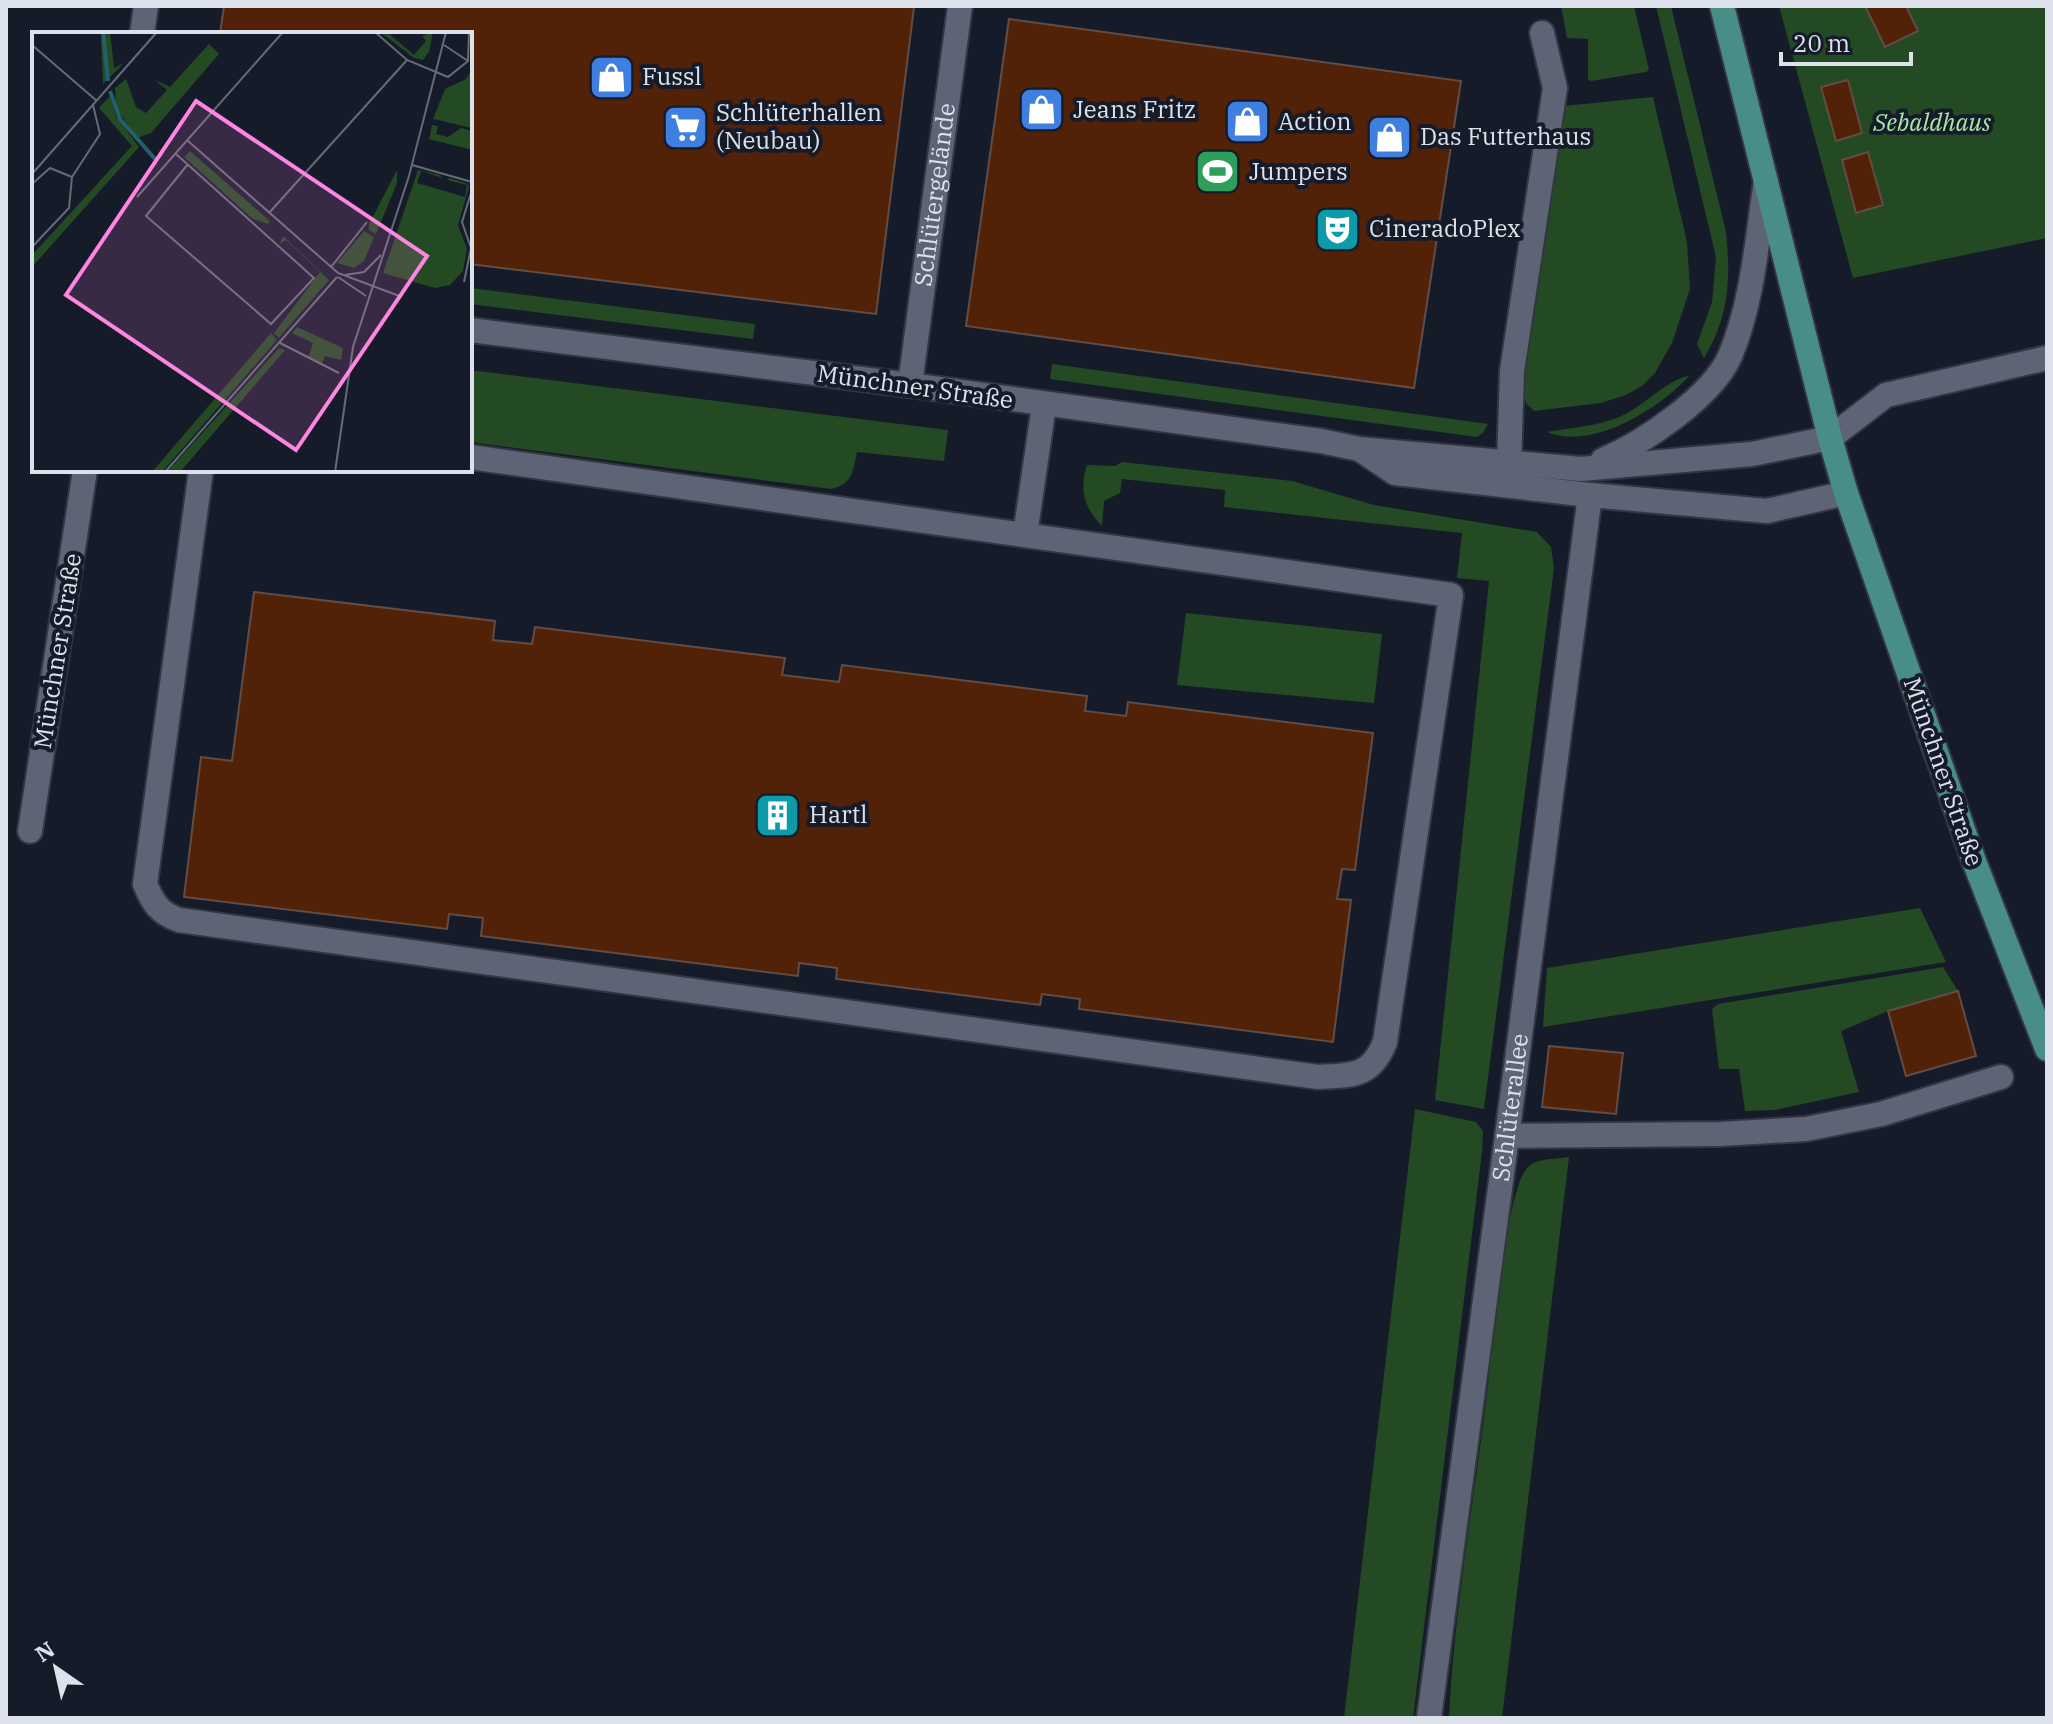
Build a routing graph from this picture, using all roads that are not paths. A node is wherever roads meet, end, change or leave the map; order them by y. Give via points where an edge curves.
1 (146, 6) edge
2 (960, 6) edge
3 (1722, 6) edge
4 (142, 32) edge
5 (1542, 33) dead end
6 (1766, 181) junction
7 (472, 330) edge
8 (2047, 358) edge
9 (910, 385) junction
10 (1044, 405) junction
11 (1830, 438) junction
12 (1359, 449) junction
13 (472, 457) edge
14 (1509, 464) junction
15 (1581, 469) junction
16 (85, 472) edge
17 (201, 472) edge
18 (1846, 493) junction
19 (1590, 495) junction
20 (1025, 535) junction
21 (30, 831) dead end
22 (2047, 1049) edge
23 (2001, 1077) dead end
24 (1507, 1136) junction
25 (1429, 1718) edge

1 - 4 street
2 - 9 street, Schlütergelände
3 - 6 main road, Münchner Straße
5 - 14 street via 1555,88 1512,371
6 - 11 main road, Münchner Straße
6 - 15 street, Münchner Straße via 1748,295 1730,356 1718,375 1668,423 1633,447
7 - 9 street, Münchner Straße
8 - 11 street via 1886,395
9 - 10 street, Münchner Straße
10 - 12 street, Münchner Straße
10 - 20 street
11 - 15 street, Münchner Straße via 1752,454
11 - 18 main road, Münchner Straße
12 - 14 street, Münchner Straße
12 - 19 street, Münchner Straße via 1395,473
13 - 20 street
14 - 15 street, Münchner Straße
16 - 21 street, Münchner Straße
17 - 20 street via 145,884 151,900 166,915 1318,1077 1368,1069 1385,1042 1451,595
18 - 19 street, Münchner Straße via 1767,511
18 - 22 main road, Münchner Straße via 1974,861
19 - 24 street, Schlüterallee
23 - 24 street via 1881,1114 1806,1129
24 - 25 street, Schlüterallee

